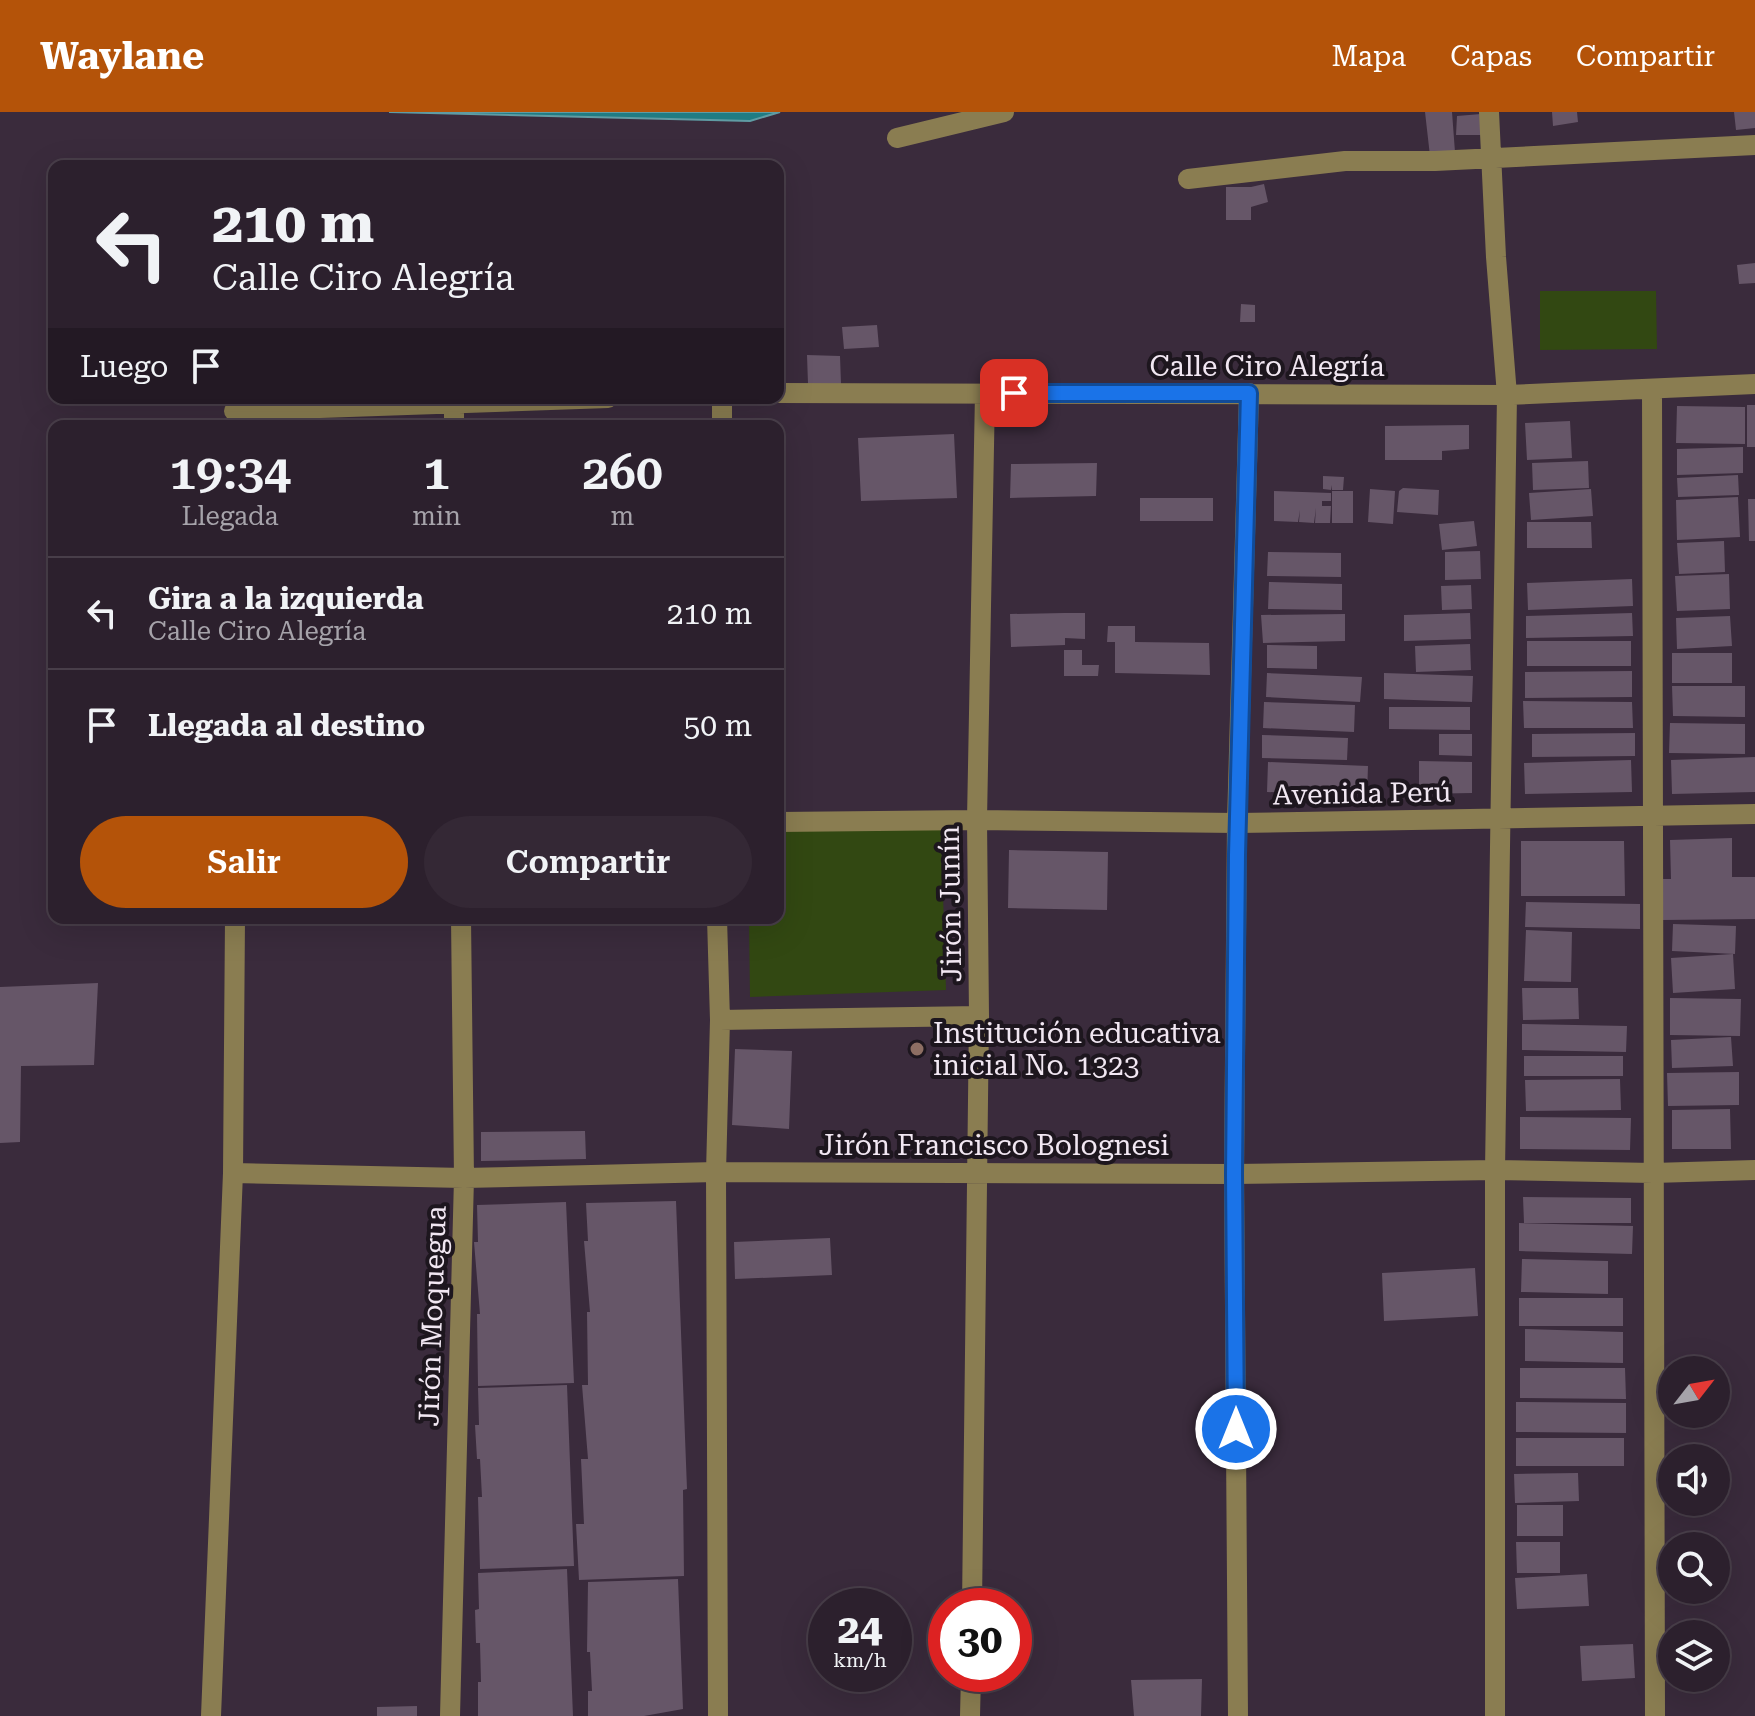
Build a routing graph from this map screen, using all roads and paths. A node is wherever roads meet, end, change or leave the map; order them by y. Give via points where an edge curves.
1 (1004, 112) edge
2 (1489, 112) edge
3 (897, 138) dead end
4 (1755, 145) edge
5 (1491, 158) junction
6 (1188, 179) dead end
7 (1755, 384) edge
8 (1652, 389) junction
9 (784, 393) edge
10 (985, 393) junction
11 (1249, 393) junction
12 (1507, 395) junction
13 (557, 404) edge
14 (234, 412) edge
15 (454, 416) edge
16 (1653, 814) junction
17 (1755, 814) edge
18 (1499, 818) junction
19 (977, 820) junction
20 (784, 822) edge
21 (1237, 823) junction
22 (235, 924) edge
23 (461, 924) edge
24 (717, 924) edge
25 (979, 1016) junction
26 (720, 1020) junction
27 (1495, 1170) junction
28 (1755, 1170) edge
29 (716, 1172) junction
30 (233, 1173) junction
31 (1653, 1173) junction
32 (977, 1174) junction
33 (1234, 1174) junction
34 (464, 1178) junction
35 (972, 1588) edge
36 (971, 1692) edge
37 (211, 1716) edge
38 (450, 1716) edge
39 (718, 1716) edge
40 (970, 1716) edge
41 (1238, 1716) edge
42 (1495, 1716) edge
43 (1655, 1716) edge

1 - 3 street
2 - 5 street
4 - 5 street
5 - 6 street via 1345,161
5 - 12 street
7 - 8 street, Calle Ciro Alegría
8 - 12 street, Calle Ciro Alegría
8 - 16 street
9 - 10 street, Calle Ciro Alegría
10 - 11 street, Calle Ciro Alegría
10 - 19 street, Jirón Junín
11 - 12 street, Calle Ciro Alegría
11 - 21 street
12 - 18 street
13 - 15 street
14 - 15 street
16 - 17 street, Avenida Perú
16 - 18 street, Avenida Perú
16 - 31 street
18 - 21 street, Avenida Perú
18 - 27 street
19 - 20 street, Avenida Perú
19 - 21 street, Avenida Perú
19 - 25 street, Jirón Junín
21 - 33 street
22 - 30 street
23 - 34 street, Jirón Moquegua
24 - 26 street
25 - 26 street
25 - 32 street, Jirón Junín
26 - 29 street
27 - 31 street, Jirón Francisco Bolognesi
27 - 33 street, Jirón Francisco Bolognesi
27 - 42 street
28 - 31 street, Jirón Francisco Bolognesi
29 - 32 street, Jirón Francisco Bolognesi
29 - 34 street, Jirón Francisco Bolognesi
29 - 39 street
30 - 34 street, Jirón Francisco Bolognesi
30 - 37 street
31 - 43 street
32 - 33 street, Jirón Francisco Bolognesi
32 - 35 street, Jirón Junín
33 - 41 street
34 - 38 street, Jirón Moquegua
36 - 40 street

